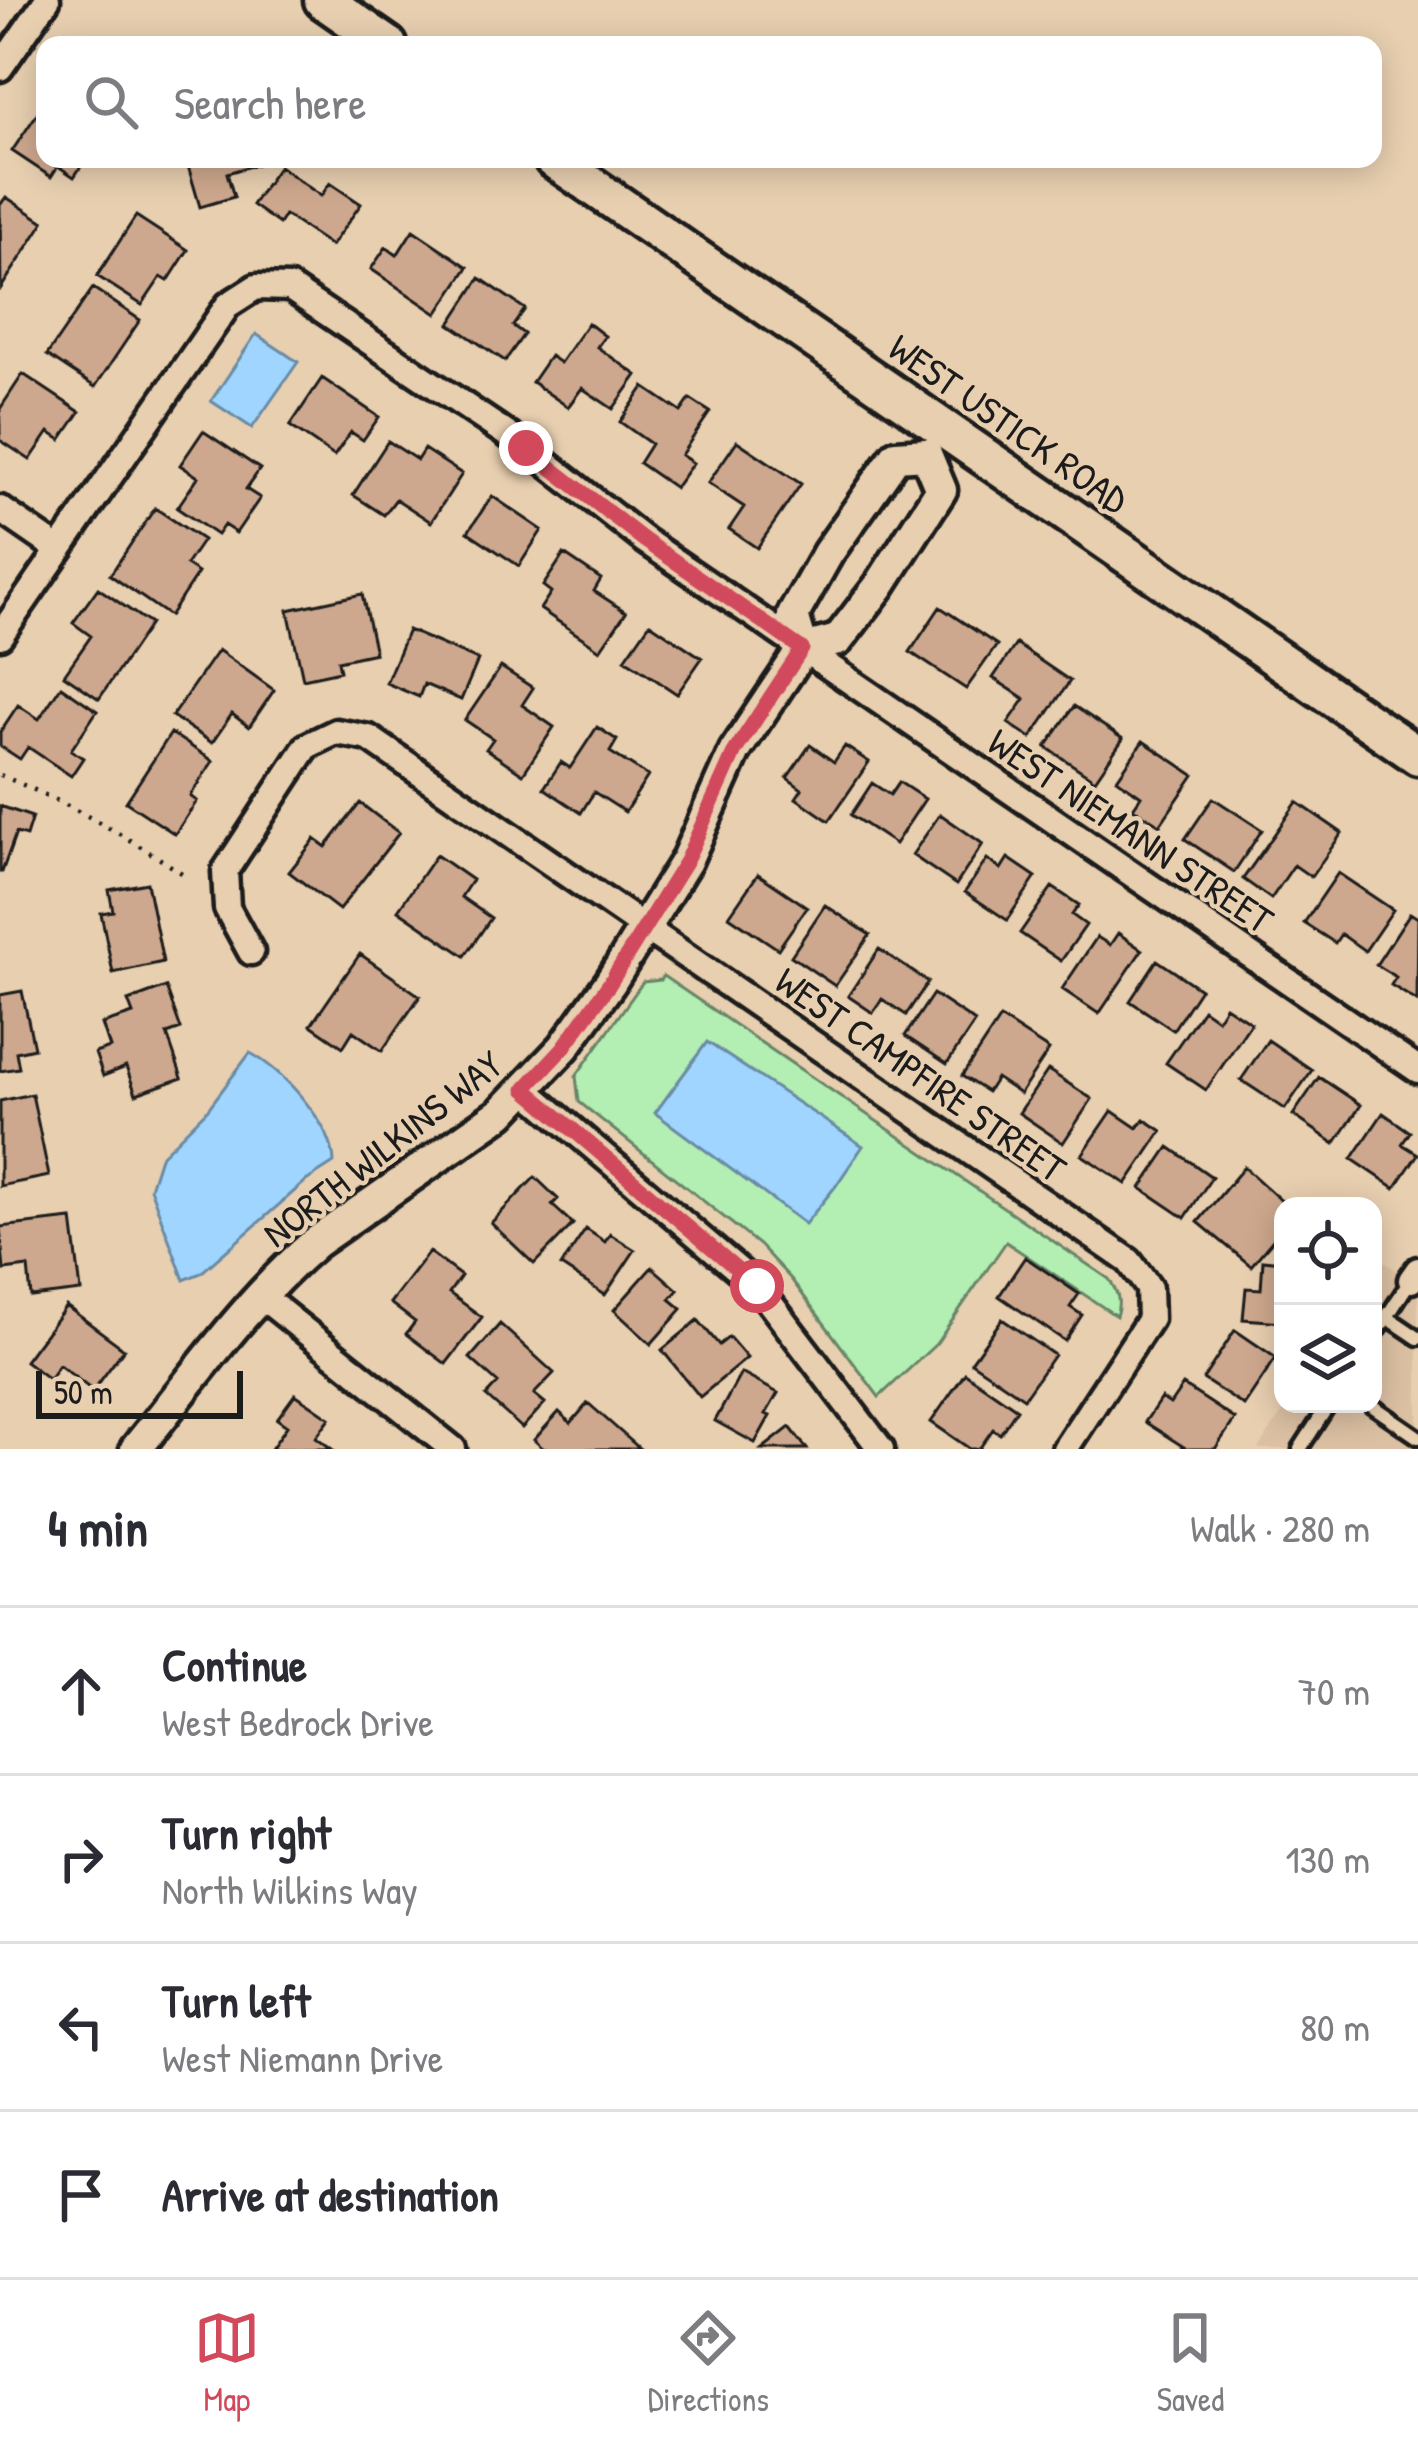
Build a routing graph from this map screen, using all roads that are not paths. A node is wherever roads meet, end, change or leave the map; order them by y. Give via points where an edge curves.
1 (47, 0) edge
2 (323, 0) edge
3 (375, 36) edge
4 (0, 68) edge
5 (565, 168) edge
6 (934, 441) junction
7 (0, 509) edge
8 (58, 549) junction
9 (0, 636) edge
10 (802, 649) junction
11 (1418, 756) edge
12 (645, 927) junction
13 (250, 952) dead end
14 (1418, 1070) edge
15 (525, 1089) junction
16 (1415, 1275) edge
17 (260, 1295) junction
18 (1387, 1317) junction
19 (1382, 1324) edge
20 (1418, 1338) edge
21 (1382, 1412) edge
22 (1323, 1413) edge
23 (1418, 1437) edge
24 (136, 1449) edge
25 (453, 1449) edge
26 (881, 1449) edge
27 (1065, 1449) edge
28 (1300, 1449) edge

1 - 4 street
2 - 3 main road
5 - 6 main road, WEST USTICK ROAD
6 - 10 street via 896,456 828,553 793,615
6 - 10 street, NORTH WILKINS WAY via 941,490 929,511 838,640
6 - 11 main road, WEST USTICK ROAD
7 - 8 street
8 - 9 street
8 - 10 street, WEST NIEMANN STREET via 228,305 256,286 290,288
10 - 12 street, NORTH WILKINS WAY via 735,751 686,861
10 - 14 street, WEST NIEMANN STREET
12 - 13 street, WEST CAMPFIRE STREET via 369,738 336,732 307,746 225,871 227,908
12 - 15 street, NORTH WILKINS WAY via 564,1047
12 - 27 street, WEST CAMPFIRE STREET via 1129,1261 1149,1288 1150,1319
15 - 17 street, NORTH WILKINS WAY via 314,1243
15 - 26 street via 757,1286
16 - 18 lane
17 - 24 street, NORTH WILKINS WAY
17 - 25 street
18 - 19 lane
18 - 20 lane
21 - 23 lane
22 - 28 lane

